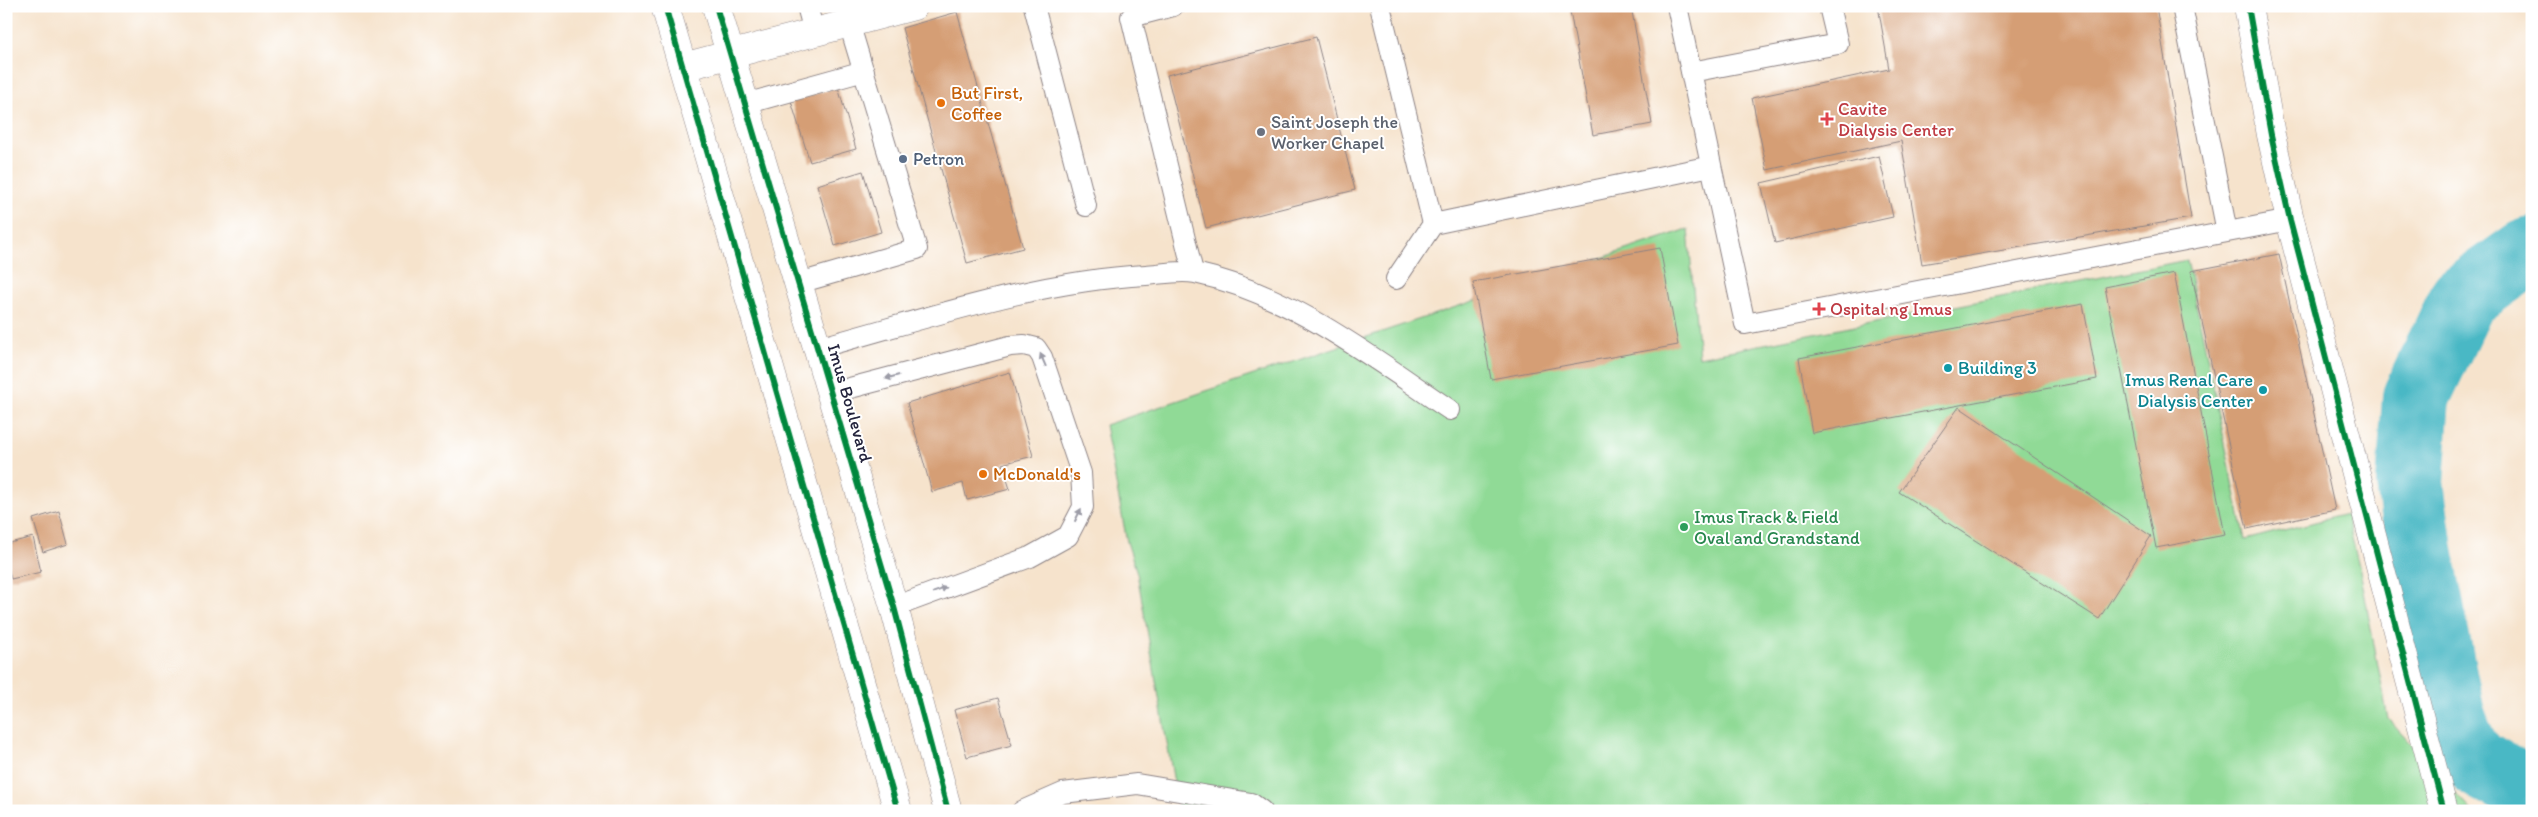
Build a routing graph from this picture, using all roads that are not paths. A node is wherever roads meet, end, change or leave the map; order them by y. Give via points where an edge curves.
1 (665, 6) edge
2 (716, 6) edge
3 (914, 6) edge
4 (1034, 6) edge
5 (1174, 6) edge
6 (1380, 6) edge
7 (1677, 6) edge
8 (1829, 6) edge
9 (2182, 6) edge
10 (2248, 6) edge
11 (810, 19) edge
12 (849, 23) junction
13 (730, 54) junction
14 (683, 67) junction
15 (864, 70) junction
16 (1691, 72) junction
17 (745, 104) junction
18 (1711, 166) junction
19 (1086, 206) dead end
20 (2290, 220) junction
21 (1433, 224) junction
22 (2226, 232) junction
23 (1193, 272) junction
24 (1396, 279) dead end
25 (799, 283) junction
26 (818, 348) junction
27 (831, 393) junction
28 (1450, 410) dead end
29 (894, 607) junction
30 (898, 811) edge
31 (948, 811) edge
32 (1022, 811) edge
33 (1262, 811) edge
34 (2444, 811) edge

1 - 14 main road
2 - 13 main road, Imus Boulevard
3 - 12 main road
4 - 19 lane
5 - 23 lane via 1132,17
6 - 21 lane
7 - 16 lane
8 - 16 lane via 1838,44
9 - 22 lane
10 - 20 main road
11 - 12 main road
11 - 13 main road
12 - 15 lane
13 - 14 main road
13 - 17 main road, Imus Boulevard
14 - 30 main road
15 - 17 lane
15 - 25 lane via 916,249
16 - 18 lane
17 - 25 main road, Imus Boulevard
18 - 21 lane
18 - 22 lane via 1745,324
20 - 22 lane
20 - 34 main road
21 - 24 lane
23 - 26 lane via 1099,278 975,305
23 - 28 lane via 1263,294 1325,326
25 - 26 main road, Imus Boulevard
26 - 27 main road, Imus Boulevard
27 - 29 main road, Imus Boulevard
29 -> 27 lane via 1030,557 1068,536 1083,507 1081,473 1042,357 1036,348 1010,346
29 - 31 main road, Imus Boulevard
32 - 33 lane via 1064,793 1137,784 1251,803

